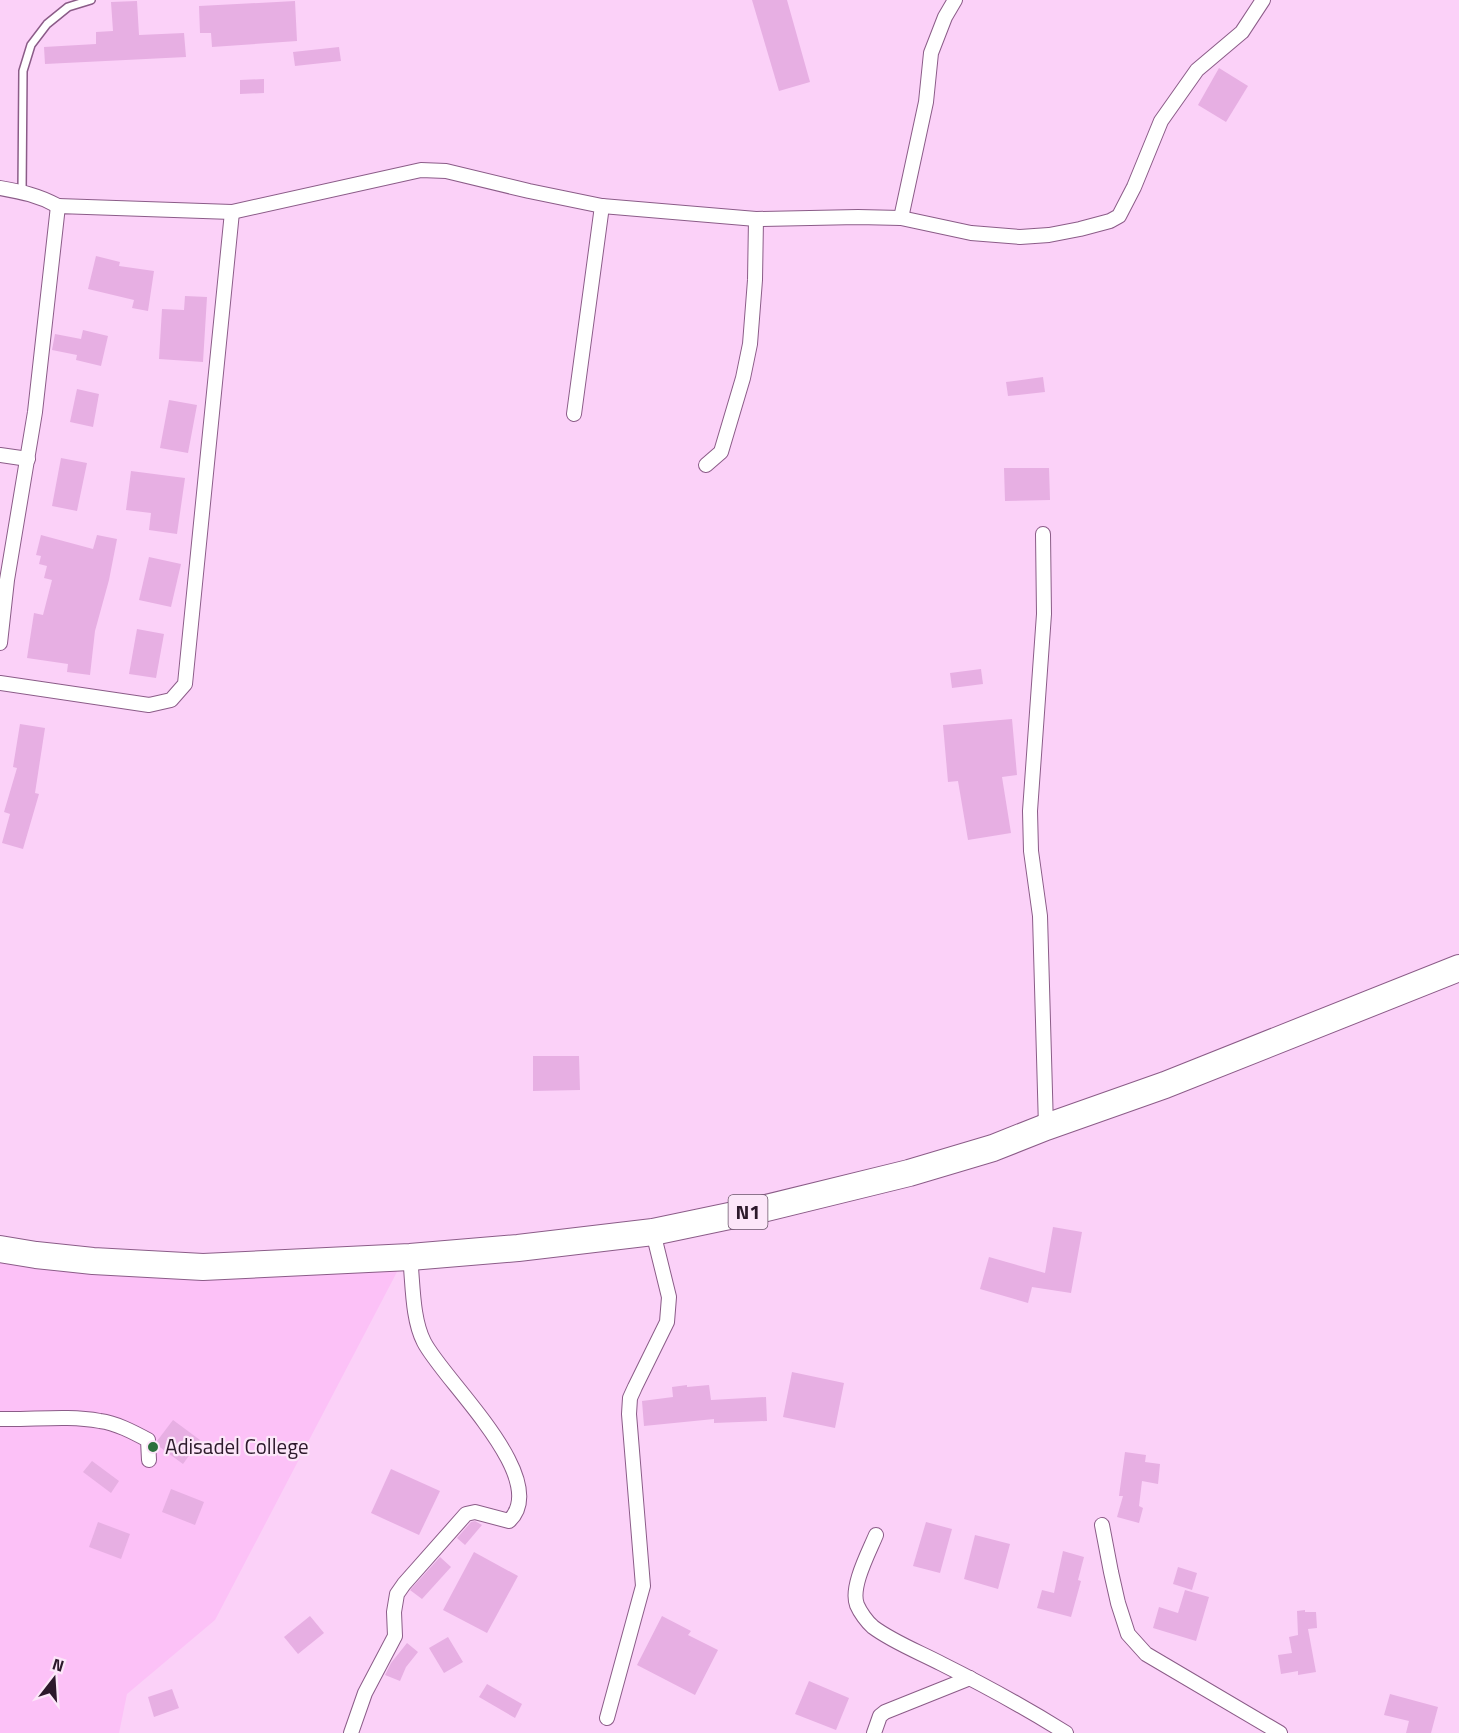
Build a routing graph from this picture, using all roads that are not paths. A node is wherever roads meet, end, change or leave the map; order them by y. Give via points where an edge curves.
1 (91, 0) edge
2 (955, 0) edge
3 (1263, 0) edge
4 (0, 188) edge
5 (22, 192) junction
6 (58, 206) junction
7 (602, 206) junction
8 (232, 212) junction
9 (901, 218) junction
10 (756, 219) junction
11 (574, 414) dead end
12 (0, 454) edge
13 (28, 459) junction
14 (706, 465) dead end
15 (1043, 534) dead end
16 (0, 643) edge
17 (0, 683) edge
18 (1459, 968) edge
19 (1046, 1127) junction
20 (653, 1232) junction
21 (0, 1249) edge
22 (410, 1257) junction
23 (0, 1419) edge
24 (149, 1460) dead end
25 (1102, 1525) dead end
26 (876, 1535) dead end
27 (970, 1678) junction
28 (608, 1718) dead end
29 (1050, 1728) edge
30 (351, 1733) edge
31 (874, 1733) edge
32 (1066, 1733) edge
33 (1280, 1733) edge

1 - 5 lane via 61,13 31,45 22,71
2 - 9 street via 931,53 926,102
3 - 9 street via 1242,33 1197,70 1161,121 1119,216 1080,229 1020,237 971,233
4 - 5 street
5 - 6 street
6 - 8 street
6 - 13 street
7 - 8 street via 446,171 421,170
7 - 10 street
7 - 11 street
8 - 17 street via 185,684 171,700 148,705
9 - 10 street
10 - 14 street via 750,344 721,452
12 - 13 street
13 - 16 street
15 - 19 street via 1044,614 1030,811 1040,916
18 - 19 highway, N1 via 1166,1085
19 - 20 highway, N1 via 993,1148 909,1173
20 - 22 highway, N1
20 - 28 street via 669,1297 667,1322 630,1398 629,1413 643,1586
21 - 22 highway, N1 via 93,1261 203,1267
22 - 30 street via 417,1325 424,1343 508,1457 519,1502 508,1521 475,1512 466,1514 397,1594 395,1636 365,1693
23 - 24 street via 101,1421 148,1440
25 - 33 street via 1118,1603 1128,1634 1136,1644 1146,1654
26 - 27 street via 855,1595 865,1618 896,1640
27 - 29 street
27 - 31 street via 885,1712
29 - 32 street

